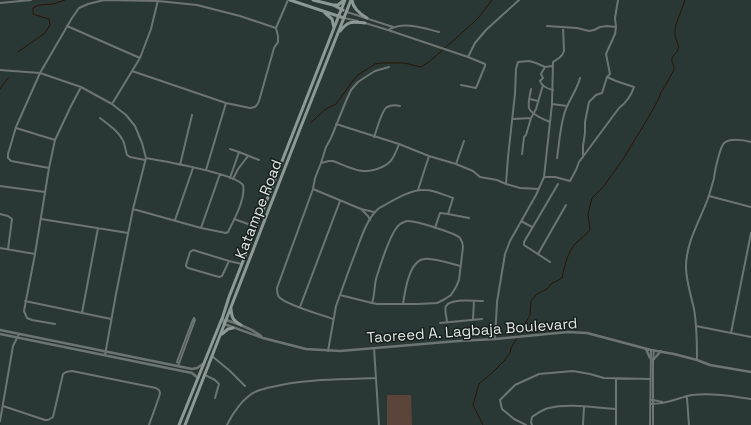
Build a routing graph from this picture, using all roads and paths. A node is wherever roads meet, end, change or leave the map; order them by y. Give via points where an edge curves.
1 (31, 0) edge
2 (158, 0) edge
3 (289, 0) edge
4 (313, 0) edge
5 (344, 0) edge
6 (352, 0) edge
7 (519, 0) edge
8 (618, 0) edge
9 (0, 3) edge
10 (332, 6) junction
11 (320, 10) junction
12 (341, 10) junction
13 (346, 12) junction
14 (339, 16) junction
15 (344, 18) junction
16 (367, 18) junction
17 (366, 23) junction
18 (67, 26) junction
19 (547, 26) dead end
20 (393, 27) junction
21 (563, 27) junction
22 (616, 27) junction
23 (276, 28) junction
24 (334, 29) junction
25 (388, 30) junction
26 (439, 32) dead end
27 (338, 34) junction
28 (468, 57) junction
29 (140, 58) junction
30 (553, 66) junction
31 (389, 67) dead end
32 (545, 67) junction
33 (0, 70) edge
34 (132, 71) junction
35 (40, 73) junction
36 (607, 77) junction
37 (580, 78) dead end
38 (461, 85) dead end
39 (543, 85) junction
40 (81, 87) junction
41 (531, 89) dead end
42 (553, 90) junction
43 (530, 99) junction
44 (538, 101) junction
45 (226, 102) junction
46 (112, 104) junction
47 (552, 104) junction
48 (400, 106) dead end
49 (567, 106) junction
50 (534, 114) junction
51 (192, 115) dead end
52 (100, 118) dead end
53 (531, 118) junction
54 (513, 119) junction
55 (550, 122) junction
56 (336, 124) junction
57 (16, 127) junction
58 (374, 137) junction
59 (55, 140) junction
60 (464, 141) dead end
61 (751, 142) edge
62 (399, 144) junction
63 (230, 149) dead end
64 (239, 152) junction
65 (522, 154) dead end
66 (248, 156) junction
67 (429, 156) junction
68 (583, 157) junction
69 (558, 158) dead end
70 (146, 159) junction
71 (259, 160) dead end
72 (321, 163) junction
73 (456, 164) junction
74 (180, 165) junction
75 (234, 167) junction
76 (49, 168) junction
77 (193, 168) junction
78 (238, 169) junction
79 (206, 171) junction
80 (220, 174) junction
81 (230, 178) junction
82 (544, 178) junction
83 (234, 179) junction
84 (506, 184) junction
85 (558, 184) dead end
86 (0, 186) edge
87 (313, 189) junction
88 (539, 189) junction
89 (418, 190) junction
90 (45, 192) junction
91 (709, 196) junction
92 (340, 201) junction
93 (566, 205) dead end
94 (751, 206) edge
95 (133, 209) junction
96 (361, 209) junction
97 (374, 212) junction
98 (0, 214) edge
99 (448, 214) junction
100 (469, 218) dead end
101 (41, 219) junction
102 (234, 219) junction
103 (175, 220) junction
104 (370, 220) junction
105 (521, 221) junction
106 (248, 224) dead end
107 (532, 227) junction
108 (98, 228) junction
109 (201, 228) junction
110 (435, 228) junction
111 (751, 232) edge
112 (128, 233) junction
113 (0, 248) edge
114 (8, 249) junction
115 (35, 254) junction
116 (538, 254) junction
117 (229, 261) junction
118 (550, 262) dead end
119 (242, 264) junction
120 (460, 266) junction
121 (340, 295) junction
122 (445, 299) junction
123 (25, 301) junction
124 (474, 301) junction
125 (483, 301) dead end
126 (372, 303) junction
127 (450, 303) junction
128 (403, 304) junction
129 (300, 307) junction
130 (230, 309) junction
131 (82, 313) junction
132 (223, 316) junction
133 (111, 319) junction
134 (333, 319) junction
135 (473, 319) junction
136 (482, 319) dead end
137 (225, 322) junction
138 (447, 322) junction
139 (440, 323) dead end
140 (55, 324) dead end
141 (219, 324) junction
142 (241, 325) junction
143 (696, 326) junction
144 (233, 328) junction
145 (0, 330) edge
146 (731, 333) junction
147 (0, 334) edge
148 (19, 334) junction
149 (189, 334) junction
150 (220, 335) junction
151 (751, 337) edge
152 (18, 338) junction
153 (263, 338) junction
154 (495, 339) junction
155 (374, 348) junction
156 (646, 348) junction
157 (652, 350) junction
158 (106, 351) junction
159 (328, 351) junction
160 (661, 351) junction
161 (105, 355) junction
162 (212, 356) junction
163 (652, 359) junction
164 (697, 360) junction
165 (203, 364) junction
166 (179, 365) junction
167 (751, 372) edge
168 (205, 375) junction
169 (198, 378) junction
170 (376, 378) junction
171 (616, 379) junction
172 (650, 379) junction
173 (245, 386) dead end
174 (686, 396) junction
175 (215, 398) dead end
176 (751, 399) edge
177 (650, 400) junction
178 (653, 400) junction
179 (664, 403) junction
180 (650, 404) junction
181 (654, 404) junction
182 (3, 406) junction
183 (584, 407) junction
184 (616, 409) junction
185 (0, 421) edge
186 (149, 425) edge
187 (179, 425) edge
188 (184, 425) edge
189 (227, 425) edge
190 (379, 425) edge
191 (526, 425) edge
192 (532, 425) edge
193 (584, 425) edge
194 (616, 425) edge
195 (650, 425) edge
196 (653, 425) edge
197 (689, 425) edge

1 - 9 street
2 - 18 street via 104,0 88,4 79,8
2 - 23 street via 197,5
2 - 29 street
3 - 11 main road
3 - 23 street
4 - 10 main road
5 - 10 main road
5 - 12 main road, Katampe Road
6 - 13 main road, Katampe Road
6 - 16 main road via 355,8
7 - 28 street via 486,30
8 - 22 street
10 - 12 main road
11 - 14 main road
11 - 24 main road via 330,16
12 - 13 main road
12 - 14 main road, Katampe Road
13 - 15 main road, Katampe Road
13 - 16 street
14 - 15 main road
14 - 24 main road, Katampe Road
15 - 17 street
15 - 27 main road, Katampe Road
16 - 20 street
17 - 25 street
17 - 27 main road via 350,22
18 - 29 street
18 - 35 street
19 - 21 street
20 - 25 street
20 - 26 street via 416,26
21 - 22 street via 589,31 600,27
21 - 30 street via 564,52 560,59 553,62
22 - 36 street via 606,54 610,74
23 - 45 street via 278,42 256,106 250,108
24 - 119 main road, Katampe Road
25 - 28 street
27 - 130 main road, Katampe Road
28 - 38 street via 485,66 476,88
29 - 34 street
30 - 32 street
30 - 42 street
31 - 56 street via 375,71 358,82 351,90
32 - 39 street via 540,81
32 - 54 street via 529,61 518,62
33 - 35 street
34 - 45 street
34 - 46 street
35 - 40 street
35 - 57 street
36 - 68 street via 602,94 596,95 589,102
36 - 68 street via 634,87 631,96 619,108
37 - 49 street
39 - 42 street
39 - 44 street
40 - 46 street
40 - 59 street
41 - 43 street
42 - 47 street
43 - 44 street
43 - 50 street via 528,106
44 - 50 street
45 - 79 street
46 - 70 street via 135,126
47 - 49 street
47 - 55 street
48 - 58 street via 393,105 383,111
49 - 69 street
50 - 53 street
50 - 55 street
51 - 74 street
52 - 70 street via 119,134 127,156
53 - 54 street
53 - 65 street via 524,137
54 - 84 street
55 - 82 street
56 - 58 street
56 - 72 street
57 - 59 street
57 - 76 street via 8,158 15,162
58 - 62 street
59 - 76 street
60 - 73 street
61 - 91 street via 733,140 723,144
62 - 67 street
62 - 72 street via 389,163 370,171 357,170 333,161
63 - 64 street
64 - 66 street
64 - 75 street
66 - 71 street
66 - 78 street
67 - 73 street
67 - 89 street
68 - 82 street via 570,181 555,177
70 - 74 street
70 - 95 street
72 - 87 street
73 - 84 street via 480,176
74 - 77 street
75 - 78 street
75 - 81 street
76 - 90 street
77 - 79 street
77 - 103 street
78 - 83 street
79 - 80 street
80 - 81 street
80 - 109 street
81 - 83 street
82 - 88 street
83 - 102 street via 241,182 244,187
84 - 88 street
85 - 107 street
86 - 90 street
87 - 92 street
87 - 129 street via 277,288 277,294 281,298
88 - 105 street
89 - 97 street
89 - 99 street via 434,191 453,198
90 - 101 street
91 - 94 street
91 - 143 street via 688,248 686,262
92 - 96 street
92 - 129 street
93 - 116 street
95 - 103 street
95 - 112 street
96 - 97 street
96 - 104 street
97 - 104 street
98 - 114 street via 12,219
99 - 100 street
99 - 110 street via 440,213
101 - 108 street
101 - 115 street
102 - 106 street
102 - 109 street via 226,233
103 - 109 street
104 - 121 street via 361,237
105 - 107 street
105 - 154 street via 505,254 497,302
107 - 116 street via 524,240 524,245
108 - 112 street
108 - 131 street
110 - 120 street via 461,239 463,247
110 - 126 street via 408,221 393,231 374,284
111 - 146 street
112 - 133 street
113 - 114 street
114 - 115 street
115 - 123 street
116 - 118 street
117 - 117 street via 193,250 186,266 219,277 222,276
117 - 119 street
119 - 132 main road, Katampe Road
120 - 122 street via 456,287
120 - 128 street via 427,259 419,260 412,268
121 - 126 street
121 - 134 street
122 - 127 street
122 - 128 street via 437,303
123 - 131 street
123 - 140 street via 24,311 27,318
124 - 125 street
124 - 127 street via 458,300
124 - 135 street
126 - 128 street
127 - 138 street via 445,308
129 - 134 street
130 - 137 main road, Katampe Road
130 - 142 main road via 234,320
131 - 133 street
132 - 137 street
132 - 141 main road, Katampe Road
133 - 158 street
134 - 159 street
135 - 136 street
135 - 138 street
137 - 141 street
137 - 142 street, Taoreed A. Lagbaja Boulevard
137 - 144 street, Taoreed A. Lagbaja Boulevard
137 - 150 main road, Katampe Road
138 - 139 street
141 - 165 main road, Katampe Road
142 - 153 street, Taoreed A. Lagbaja Boulevard
143 - 146 street
143 - 164 street
144 - 150 main road
144 - 153 street, Taoreed A. Lagbaja Boulevard
145 - 148 street
146 - 151 street
147 - 152 street
148 - 152 street
148 - 158 street
149 - 149 street via 195,320 194,318 193,319
149 - 166 street via 177,362
150 - 162 main road, Katampe Road
152 - 161 street
152 - 182 street via 13,346
153 - 159 street, Taoreed A. Lagbaja Boulevard via 306,349
154 - 155 street, Taoreed A. Lagbaja Boulevard
154 - 156 street, Taoreed A. Lagbaja Boulevard via 568,332 587,333
155 - 159 street, Taoreed A. Lagbaja Boulevard
155 - 170 street
156 - 157 street, Taoreed A. Lagbaja Boulevard
156 - 163 street
157 - 160 street, Taoreed A. Lagbaja Boulevard
157 - 163 street
158 - 161 street
158 - 166 street
160 - 163 street
160 - 164 street, Taoreed A. Lagbaja Boulevard
161 - 169 street via 192,373
162 - 168 main road, Katampe Road
162 - 173 street
163 - 172 street
163 - 178 street
164 - 167 street, Taoreed A. Lagbaja Boulevard via 710,365
165 - 166 street via 194,368
165 - 169 main road, Katampe Road
168 - 175 street via 219,384
168 - 188 main road, Katampe Road
169 - 187 main road, Katampe Road
170 - 189 street via 289,384 257,391 234,412
170 - 190 street
171 - 172 street
171 - 184 street
171 - 191 street via 573,371 556,372 539,374 515,385 500,400 502,409
172 - 177 street
174 - 176 street via 712,394
174 - 179 street
174 - 197 street
177 - 178 street
177 - 180 street
178 - 179 street
178 - 181 street
179 - 181 street
180 - 181 street
180 - 195 street
181 - 196 street
182 - 185 street
182 - 186 street via 45,420 51,419 64,374 72,371 159,390
183 - 184 street
183 - 192 street via 549,408 532,417
183 - 193 street
184 - 194 street

